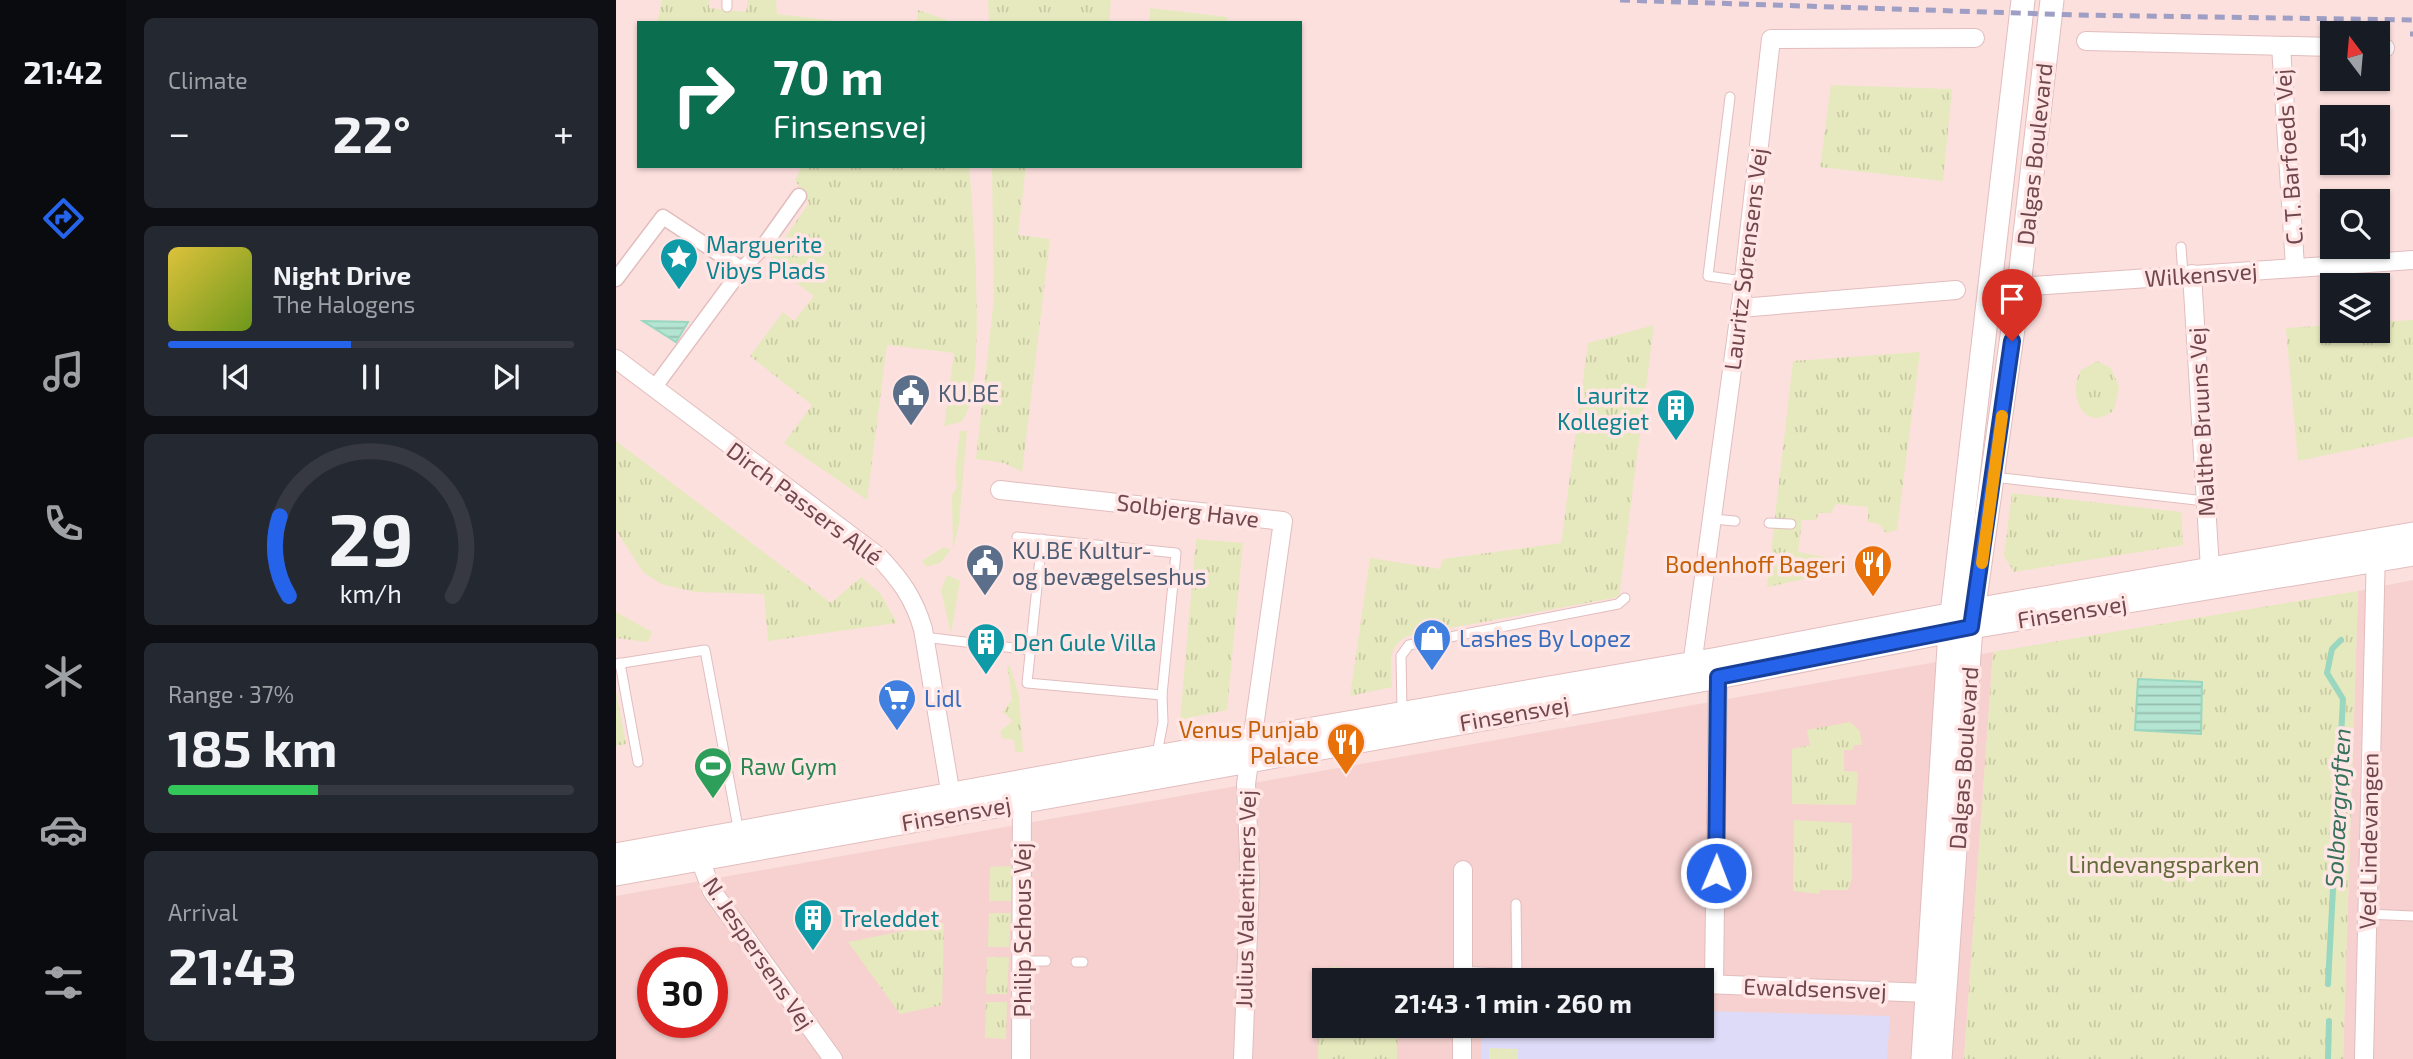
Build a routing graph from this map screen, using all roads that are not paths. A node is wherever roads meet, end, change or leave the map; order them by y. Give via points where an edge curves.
1 (2023, 0) edge
2 (2052, 0) edge
3 (1975, 37) dead end
4 (2087, 41) dead end
5 (2281, 46) junction
6 (2320, 47) edge
7 (1730, 97) dead end
8 (799, 196) dead end
9 (2181, 247) dead end
10 (2413, 260) edge
11 (2295, 267) junction
12 (741, 269) junction
13 (2187, 275) junction
14 (616, 279) edge
15 (1743, 281) junction
16 (2019, 286) junction
17 (1988, 289) junction
18 (1955, 290) dead end
19 (1740, 308) junction
20 (616, 359) edge
21 (654, 388) junction
22 (1993, 477) junction
23 (1000, 491) dead end
24 (2205, 501) junction
25 (1712, 519) junction
26 (1735, 521) dead end
27 (1769, 523) dead end
28 (1791, 524) dead end
29 (2413, 534) edge
30 (1017, 537) dead end
31 (1042, 539) junction
32 (2375, 550) junction
33 (2413, 554) edge
34 (2209, 579) junction
35 (1625, 598) dead end
36 (1962, 620) junction
37 (924, 637) junction
38 (1030, 650) junction
39 (618, 663) edge
40 (1718, 668) junction
41 (1691, 672) junction
42 (1162, 695) junction
43 (1403, 723) junction
44 (1250, 749) junction
45 (1156, 758) junction
46 (638, 761) dead end
47 (1022, 801) junction
48 (953, 804) junction
49 (740, 835) junction
50 (697, 852) junction
51 (616, 855) edge
52 (1463, 870) dead end
53 (616, 874) edge
54 (1516, 904) dead end
55 (2367, 914) junction
56 (2412, 916) edge
57 (1021, 961) junction
58 (1046, 961) dead end
59 (1463, 968) edge
60 (1517, 968) edge
61 (1709, 968) edge
62 (1714, 984) edge
63 (1937, 993) junction
64 (1462, 1038) edge
65 (833, 1059) edge
66 (1021, 1059) edge
67 (1243, 1059) edge
68 (1462, 1059) edge
69 (1923, 1059) edge
70 (1940, 1059) edge
71 (2364, 1059) edge

1 - 17 street, Dalgas Boulevard
2 - 16 street, Dalgas Boulevard
3 - 15 street, Lauritz Sørensens Vej via 1771,39
4 - 5 street, C. T. Barfoeds Vej
5 - 6 street, C. T. Barfoeds Vej
5 - 11 street, C. T. Barfoeds Vej
7 - 15 lane via 1708,276
8 - 12 street
9 - 13 lane
10 - 11 street, Wilkensvej
11 - 13 street, Wilkensvej
12 - 14 street via 663,217
12 - 21 street
13 - 16 street, Wilkensvej
13 - 24 street, Malthe Bruuns Vej
15 - 19 street, Lauritz Sørensens Vej
16 - 17 street, Wilkensvej
16 - 22 street, Dalgas Boulevard
17 - 36 street, Dalgas Boulevard
18 - 19 street
19 - 25 street, Lauritz Sørensens Vej
20 - 21 street, Dirch Passers Allé
21 - 37 street, Dirch Passers Allé via 878,556 915,602
22 - 24 lane
22 - 36 street, Dalgas Boulevard
23 - 44 street, Solbjerg Have via 1283,521
24 - 34 street, Malthe Bruuns Vej
25 - 26 lane
25 - 41 street, Lauritz Sørensens Vej
27 - 28 lane
29 - 32 street, Finsensvej
30 - 31 lane
31 - 38 lane
31 - 42 lane via 1176,553
32 - 33 street, Finsensvej
32 - 34 street, Finsensvej
32 - 55 street, Ved Lindevangen
34 - 36 street, Finsensvej
35 - 43 lane via 1618,604 1409,645 1401,656
36 - 40 street, Finsensvej
36 - 63 street, Dalgas Boulevard
37 - 38 lane
37 - 48 street, Dirch Passers Allé
38 - 42 lane via 1027,683
39 - 46 lane
39 - 49 lane via 664,660 705,650 717,741
40 - 41 street, Finsensvej
40 - 61 street
41 - 43 street, Finsensvej
42 - 45 lane via 1163,722
43 - 44 street, Finsensvej
44 - 45 street, Finsensvej
44 - 47 street, Finsensvej
44 - 67 street, Julius Valentiners Vej
45 - 48 street, Finsensvej
47 - 48 street, Finsensvej
47 - 57 street, Philip Schous Vej
48 - 49 street, Finsensvej
48 - 50 street, Finsensvej
49 - 50 street, Finsensvej
50 - 51 street, Finsensvej
50 - 53 street, Finsensvej
50 - 65 street, N. Jespersens Vej via 712,891
52 - 59 street
54 - 60 lane
55 - 56 lane
55 - 71 street, Ved Lindevangen
57 - 58 lane
57 - 66 street, Philip Schous Vej
62 - 63 street, Ewaldsensvej
63 - 69 street, Dalgas Boulevard
63 - 70 street, Dalgas Boulevard
64 - 68 street

